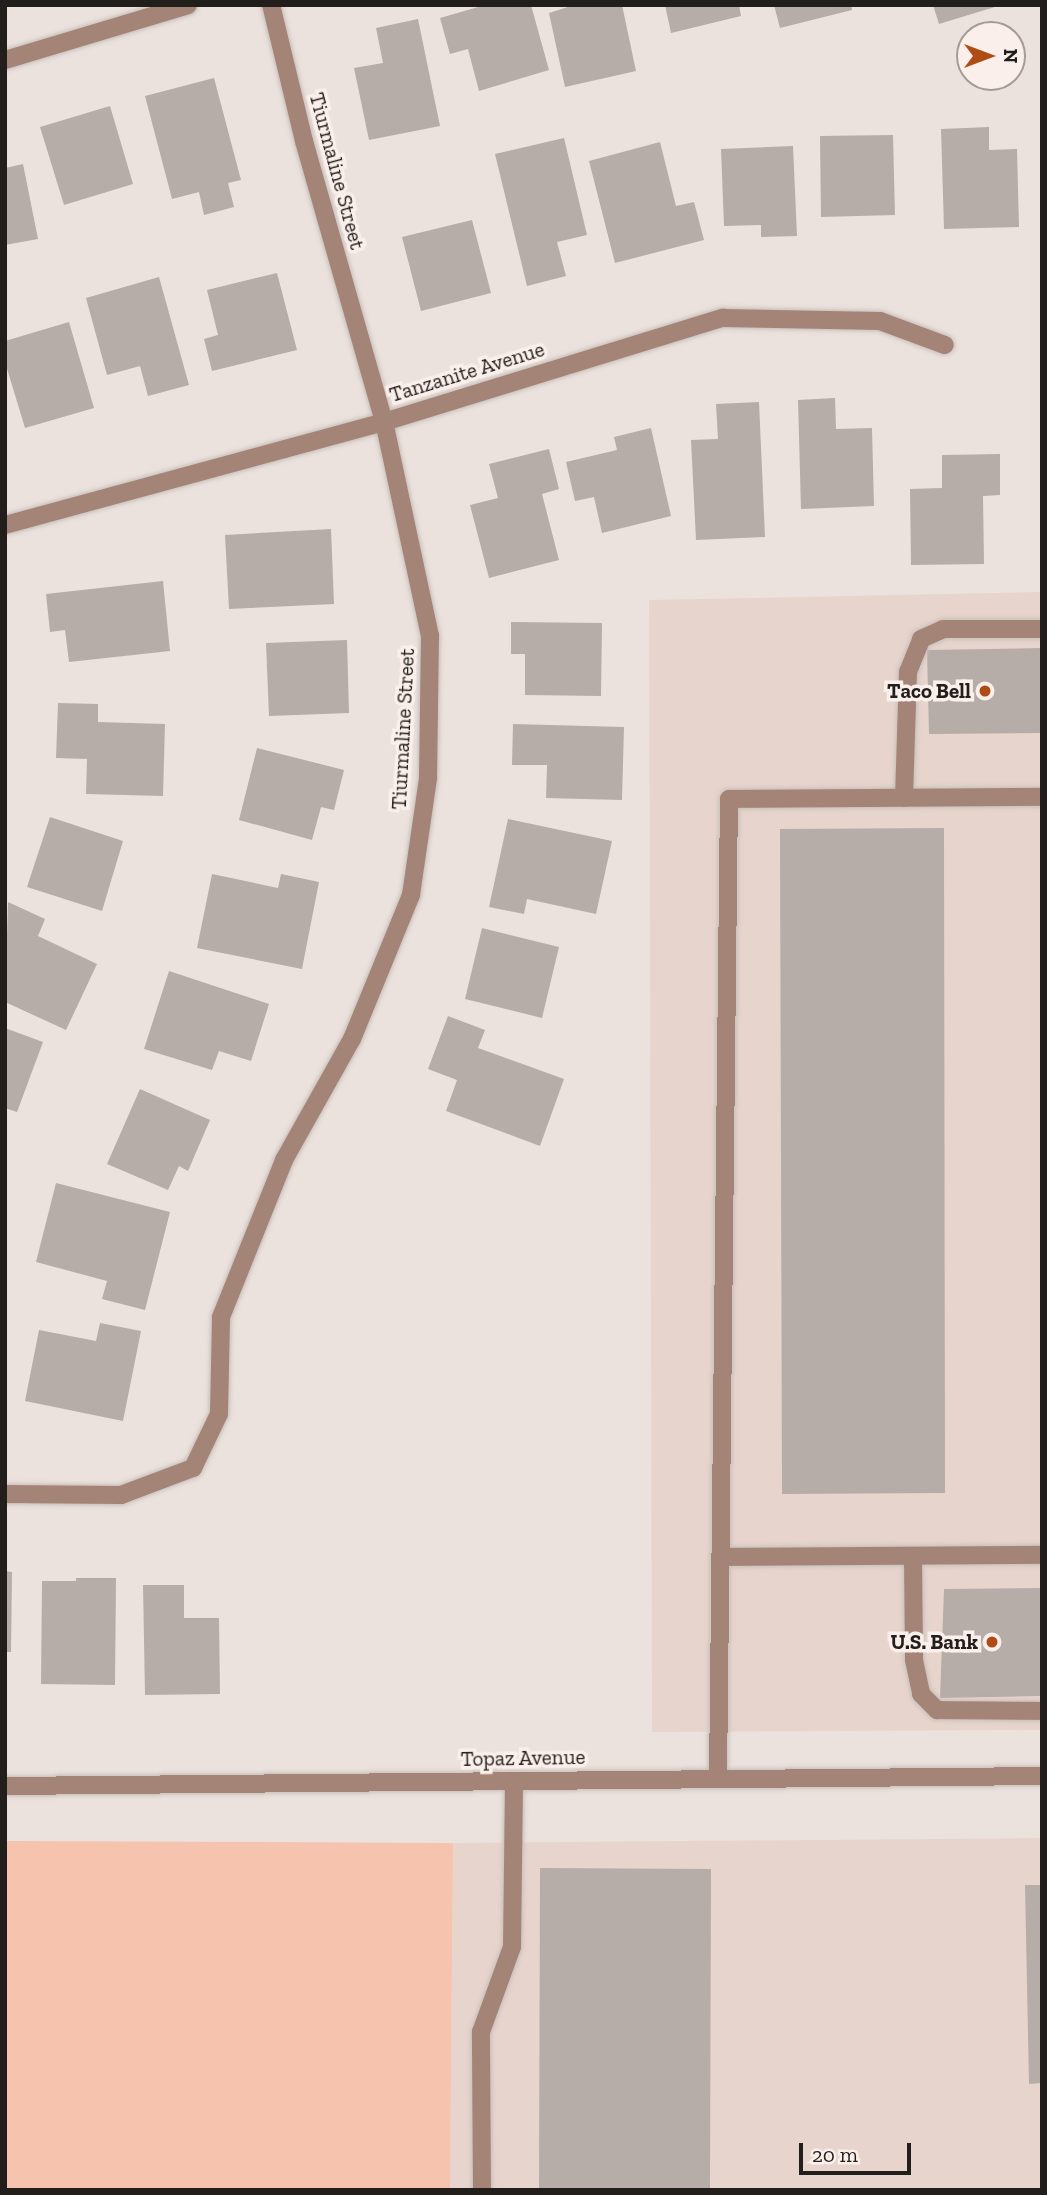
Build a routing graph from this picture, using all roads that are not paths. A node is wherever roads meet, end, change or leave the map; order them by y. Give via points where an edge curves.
1 (188, 5) edge
2 (271, 5) edge
3 (5, 60) edge
4 (945, 345) dead end
5 (384, 422) junction
6 (5, 525) edge
7 (1042, 628) edge
8 (1042, 797) edge
9 (904, 798) junction
10 (5, 1494) edge
11 (1042, 1555) edge
12 (721, 1557) junction
13 (914, 1558) junction
14 (1042, 1712) edge
15 (1042, 1776) edge
16 (718, 1779) junction
17 (514, 1781) junction
18 (5, 1786) edge
19 (482, 2190) edge

1 - 3 street
2 - 5 street, Tiurmaline Street via 304,141
4 - 5 street, Tanzanite Avenue via 880,321 723,318
5 - 6 street, Tanzanite Avenue
5 - 10 street, Tiurmaline Street via 430,636 428,778 411,895 352,1039 284,1160 221,1317 219,1414 193,1468 121,1495
7 - 9 street via 943,628 921,639 908,672
8 - 9 street
9 - 12 street via 729,799
11 - 13 street
12 - 13 street
12 - 16 street
13 - 14 street via 914,1660 921,1694 937,1710
15 - 16 street, Topaz Avenue
16 - 17 street, Topaz Avenue
17 - 18 street, Topaz Avenue
17 - 19 street via 512,1947 481,2032

